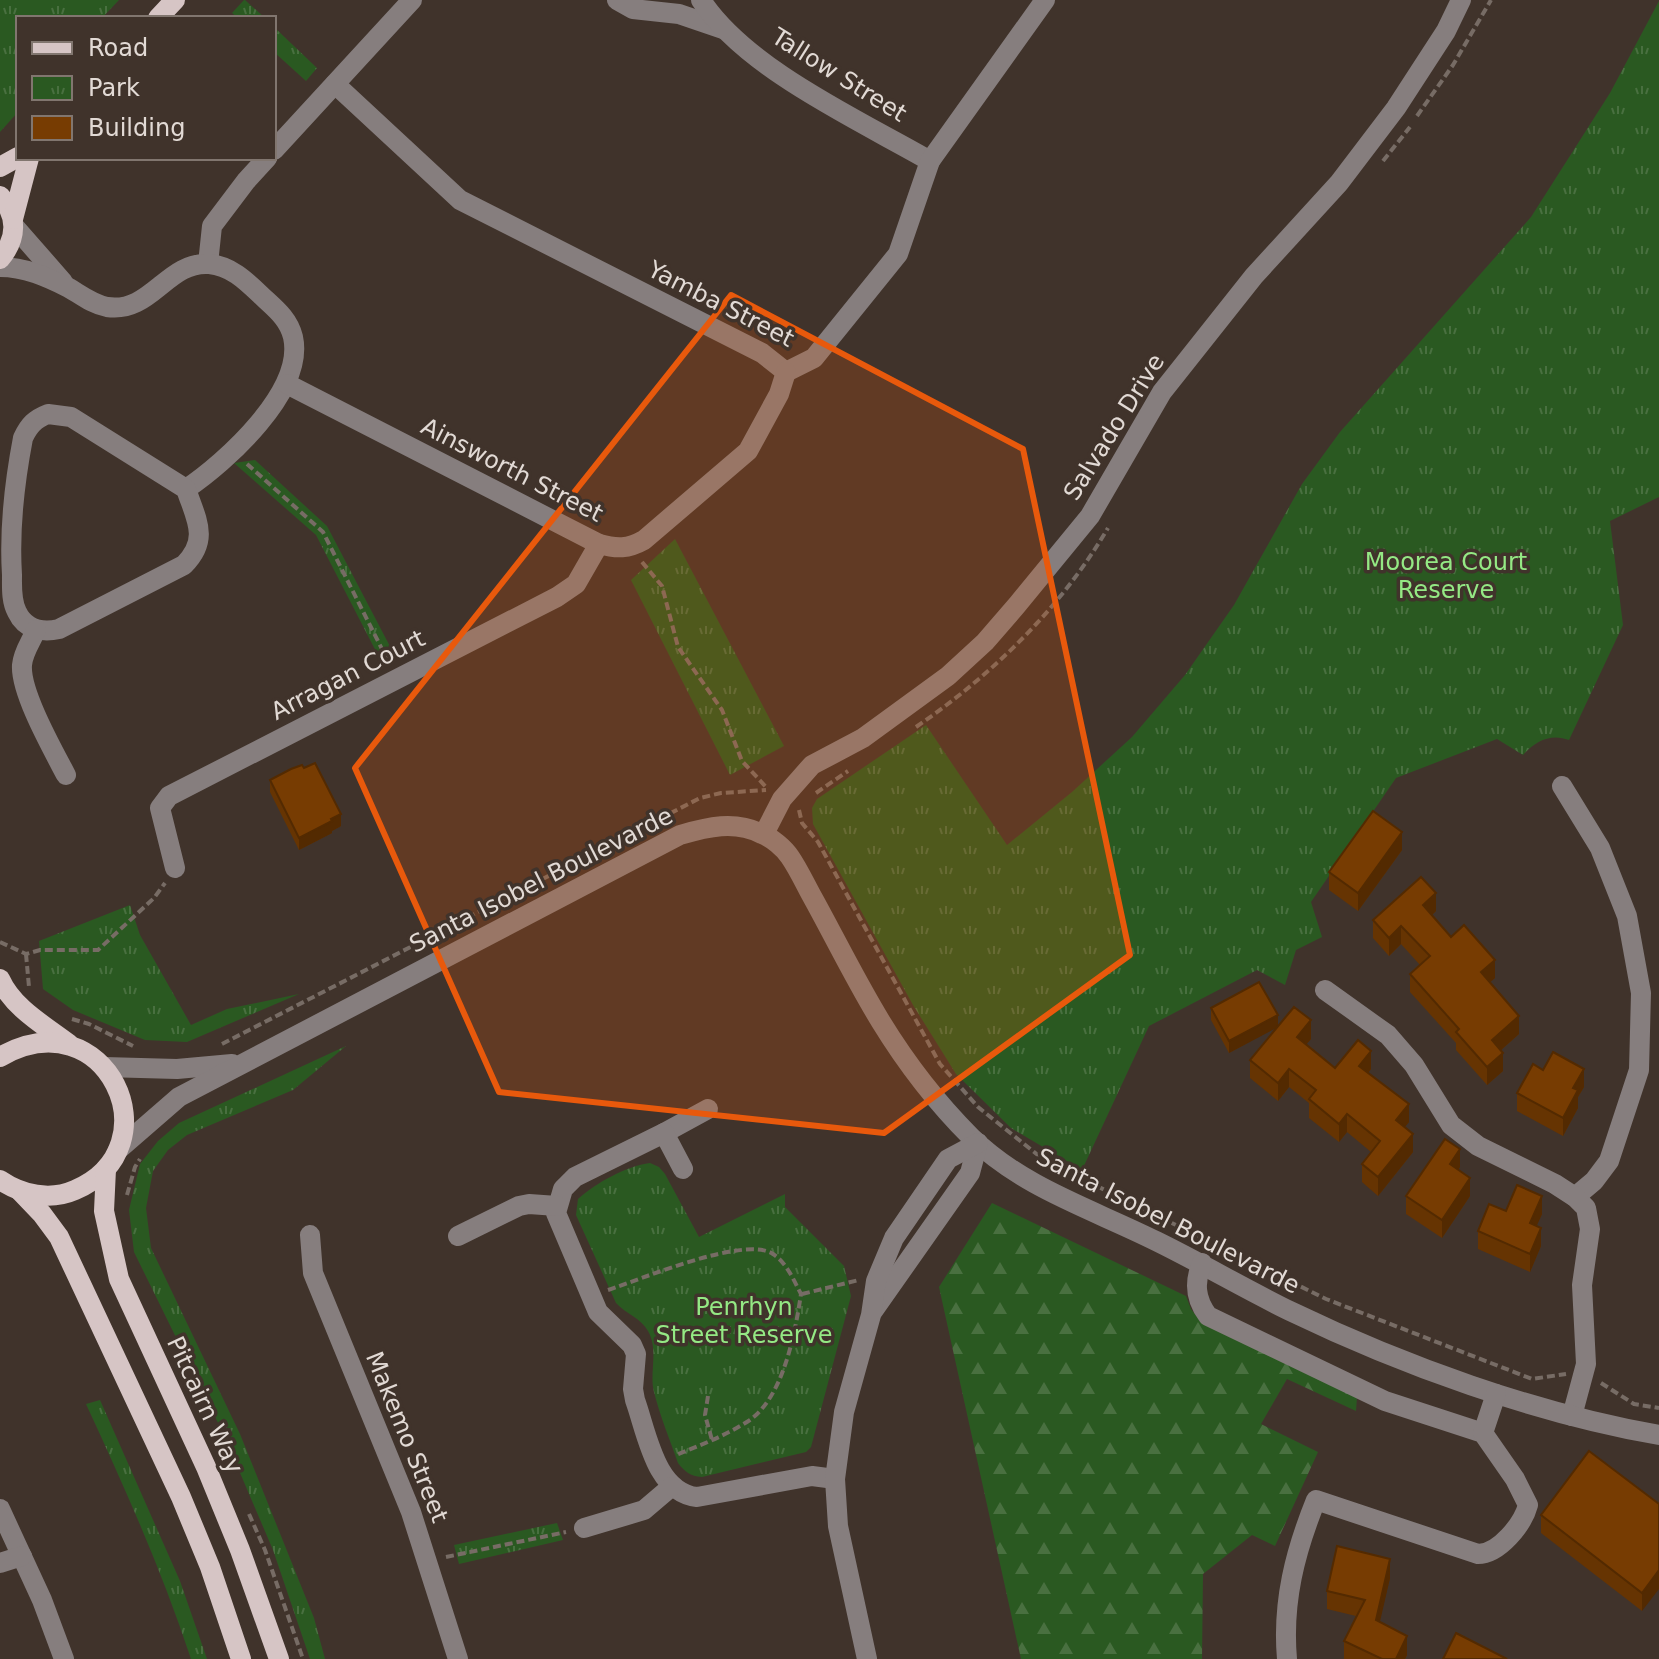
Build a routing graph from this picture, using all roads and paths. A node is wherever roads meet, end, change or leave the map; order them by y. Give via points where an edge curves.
1 (175, 0) edge
2 (412, 0) edge
3 (617, 0) edge
4 (701, 0) edge
5 (1045, 0) edge
6 (1461, 0) edge
7 (160, 16) edge
8 (723, 29) junction
9 (335, 84) junction
10 (276, 148) edge
11 (29, 160) edge
12 (265, 160) edge
13 (930, 161) junction
14 (0, 196) edge
15 (14, 223) junction
16 (0, 259) edge
17 (208, 264) junction
18 (0, 267) edge
19 (68, 288) junction
20 (786, 372) junction
21 (287, 384) junction
22 (233, 452) junction
23 (186, 489) junction
24 (599, 544) junction
25 (642, 562) dead end
26 (36, 630) junction
27 (398, 679) junction
28 (66, 775) dead end
29 (1562, 786) dead end
30 (775, 795) junction
31 (764, 834) junction
32 (175, 868) joint
33 (0, 942) edge
34 (26, 954) junction
35 (0, 979) edge
36 (1325, 990) dead end
37 (18, 1005) junction
38 (66, 1018) dead end
39 (72, 1046) junction
40 (217, 1046) dead end
41 (138, 1047) dead end
42 (0, 1057) edge
43 (244, 1063) junction
44 (104, 1067) junction
45 (708, 1109) dead end
46 (664, 1133) junction
47 (978, 1143) junction
48 (118, 1150) junction
49 (142, 1156) dead end
50 (106, 1169) junction
51 (683, 1169) dead end
52 (0, 1180) edge
53 (20, 1191) junction
54 (1575, 1197) junction
55 (126, 1200) dead end
56 (557, 1206) junction
57 (310, 1235) dead end
58 (458, 1236) dead end
59 (1202, 1263) junction
60 (850, 1281) dead end
61 (801, 1294) junction
62 (591, 1296) junction
63 (1584, 1378) junction
64 (1496, 1394) junction
65 (708, 1396) dead end
66 (1659, 1408) edge
67 (1572, 1416) junction
68 (1483, 1433) junction
69 (1659, 1435) edge
70 (712, 1440) junction
71 (657, 1462) junction
72 (835, 1479) junction
73 (671, 1487) junction
74 (246, 1508) dead end
75 (0, 1509) edge
76 (584, 1528) joint
77 (22, 1556) junction
78 (428, 1560) junction
79 (0, 1563) edge
80 (64, 1659) edge
81 (241, 1659) edge
82 (279, 1659) edge
83 (303, 1659) edge
84 (458, 1659) edge
85 (867, 1659) edge
86 (1287, 1659) edge

1 - 7 main road
2 - 9 street
3 - 8 street, Tallow Street via 633,9 679,14
4 - 8 street, Tallow Street
5 - 13 street, Yamba Street
6 - 30 street, Salvado Drive via 1396,108 1162,392 1090,516 1017,605 948,676
8 - 13 street, Tallow Street via 786,78
9 - 10 street
9 - 20 street, Yamba Street via 460,200 762,353
11 - 15 main road
12 - 17 street via 212,226
13 - 20 street, Yamba Street via 898,254 814,358
14 - 15 main road
15 - 16 main road via 9,247
15 - 19 street
17 - 19 street via 176,273 139,303 124,307 98,304
17 - 21 street via 239,275 281,313 295,350
18 - 19 street via 26,269
20 - 24 street, Ainsworth Street via 756,439 737,462 631,548
21 - 22 street
21 - 24 street, Ainsworth Street
22 - 23 street
22 - 27 path via 323,532
23 - 26 street via 200,540 184,565 59,629
23 - 26 street via 71,417 48,414 29,426 10,533 13,601 17,613
24 - 27 street, Arragan Court via 576,584 557,597
25 - 30 path via 662,586 678,647 722,710 742,761
26 - 28 street via 24,654 22,674
27 - 32 street, Arragan Court via 169,796 160,808
29 - 54 street via 1600,848 1627,916 1641,993 1639,1070 1609,1161
30 - 31 street, Salvado Drive
30 - 40 path via 721,793 700,798
30 - 63 path via 799,809 802,823 818,842 940,1064 978,1107 1044,1160 1326,1299 1532,1379 1563,1373
31 - 43 street, Santa Isobel Boulevarde via 717,825 680,835
31 - 47 street, Santa Isobel Boulevarde via 789,856 911,1069
32 - 34 path via 154,898 98,950
33 - 34 path
34 - 37 path via 30,997
35 - 37 main road
36 - 54 street via 1388,1035 1414,1065 1451,1125 1478,1146
37 - 39 main road
38 - 41 path
39 - 42 main road via 35,1043
39 - 44 main road
43 - 44 street, Santa Isobel Boulevarde via 177,1069
43 - 48 street, Santa Isobel Boulevarde via 179,1097
44 - 48 main road via 123,1106
45 - 46 street
46 - 51 street
46 - 56 street via 575,1177
47 - 59 street, Santa Isobel Boulevarde via 1049,1193
47 - 72 street via 970,1173 871,1315 844,1412
48 - 50 main road
49 - 55 path
50 - 53 main road via 67,1194
50 - 82 main road, Pitcairn Way via 104,1211 119,1279 212,1480
52 - 53 main road
53 - 81 main road via 59,1237 181,1497
54 - 63 street via 1586,1208 1590,1229 1582,1285
56 - 58 street via 519,1206
56 - 62 street via 558,1222
57 - 78 street, Makemo Street via 313,1273
59 - 64 street, Santa Isobel Boulevarde via 1289,1311
59 - 68 street via 1195,1280 1200,1306 1208,1316 1385,1401
60 - 61 path
61 - 62 path via 781,1261 764,1249 751,1248 721,1252
61 - 70 path via 790,1351 765,1405
62 - 71 street via 598,1312 636,1354 635,1400
63 - 66 path via 1606,1384 1634,1404
63 - 67 street
64 - 67 street, Santa Isobel Boulevarde
64 - 68 street
65 - 70 path via 705,1415
67 - 69 street, Santa Isobel Boulevarde
68 - 86 street via 1528,1505 1496,1550 1478,1554 1316,1500 1290,1581
70 - 71 path
71 - 73 street
72 - 73 street via 812,1476 697,1497
72 - 85 street via 838,1526
73 - 76 street via 644,1510
74 - 83 path
75 - 77 street
76 - 78 path
77 - 79 street
77 - 80 street
78 - 84 street, Makemo Street

